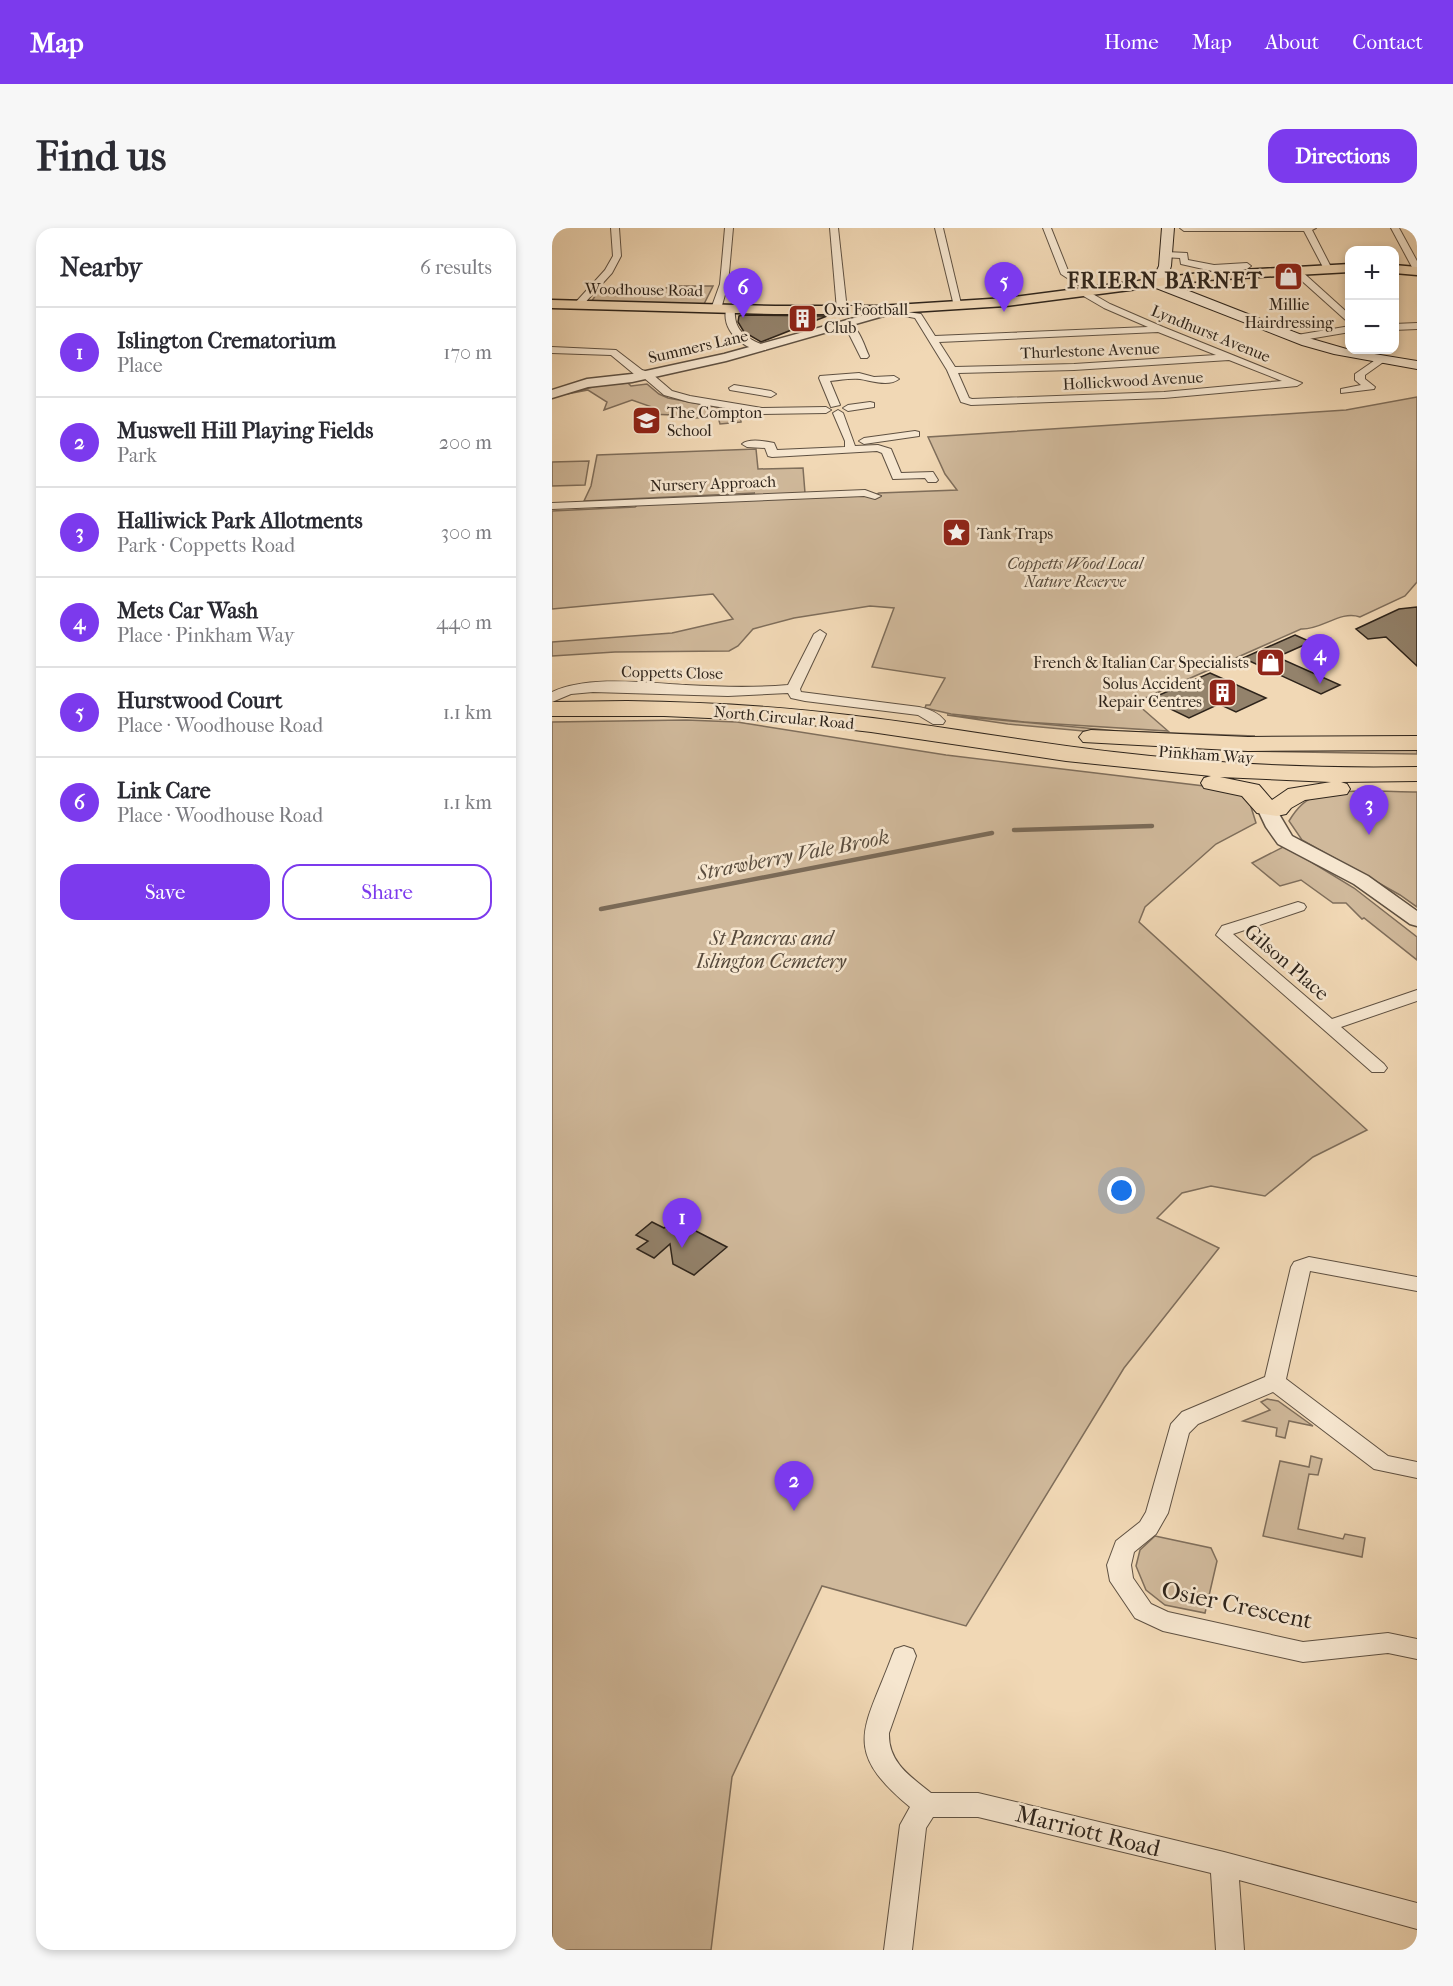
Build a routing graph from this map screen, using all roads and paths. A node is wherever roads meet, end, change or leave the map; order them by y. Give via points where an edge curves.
1 (615, 228) edge
2 (729, 228) edge
3 (834, 228) edge
4 (939, 228) edge
5 (1047, 228) edge
6 (1168, 228) edge
7 (1184, 228) edge
8 (1307, 228) edge
9 (1312, 228) edge
10 (1395, 228) edge
11 (1247, 266) dead end
12 (1345, 268) edge
13 (1328, 269) junction
14 (1295, 270) junction
15 (1399, 270) edge
16 (1417, 272) edge
17 (1168, 275) junction
18 (1133, 285) junction
19 (1087, 291) junction
20 (552, 304) edge
21 (578, 305) junction
22 (959, 306) junction
23 (723, 309) junction
24 (889, 311) junction
25 (1345, 316) edge
26 (843, 317) junction
27 (1417, 326) edge
28 (1399, 327) edge
29 (1160, 329) junction
30 (1345, 330) edge
31 (1297, 338) junction
32 (933, 339) junction
33 (763, 348) junction
34 (552, 350) edge
35 (864, 356) dead end
36 (1229, 357) junction
37 (1384, 358) junction
38 (1417, 365) edge
39 (952, 370) junction
40 (647, 375) junction
41 (894, 379) dead end
42 (1297, 384) joint
43 (734, 388) dead end
44 (750, 391) junction
45 (1346, 391) dead end
46 (552, 394) edge
47 (771, 394) dead end
48 (726, 405) junction
49 (870, 405) dead end
50 (837, 409) junction
51 (915, 435) dead end
52 (747, 444) dead end
53 (850, 445) junction
54 (932, 480) dead end
55 (875, 496) dead end
56 (552, 506) edge
57 (820, 634) dead end
58 (793, 689) junction
59 (552, 698) edge
60 (552, 709) edge
61 (938, 721) junction
62 (995, 730) junction
63 (1417, 743) edge
64 (1014, 747) junction
65 (1417, 760) edge
66 (1157, 773) junction
67 (1417, 774) edge
68 (1368, 786) junction
69 (1417, 787) edge
70 (1273, 815) junction
71 (1298, 907) dead end
72 (1417, 920) edge
73 (1417, 995) edge
74 (1329, 1026) junction
75 (1378, 1068) dead end
76 (1417, 1284) edge
77 (1275, 1382) junction
78 (1417, 1470) edge
79 (1417, 1649) edge
80 (904, 1656) dead end
81 (926, 1805) junction
82 (1224, 1864) junction
83 (1417, 1916) edge
84 (898, 1950) edge
85 (1230, 1950) edge

1 - 21 street via 617,256 609,271
2 - 23 street
3 - 26 street
4 - 22 street
5 - 19 street, Lyndhurst Avenue via 1065,274
6 - 17 main road
7 - 8 street
8 - 9 street
8 - 13 street
10 - 16 street
11 - 17 street via 1212,268 1184,261 1184,255
12 - 13 main road
13 - 14 main road
14 - 17 main road
14 - 25 street
15 - 16 main road
17 - 18 main road
17 - 18 main road, Woodhouse Road
17 - 31 main road
18 - 19 main road, Woodhouse Road
19 - 22 main road, Woodhouse Road
19 - 29 street, Lyndhurst Avenue via 1107,306
20 - 21 main road, Woodhouse Road
21 - 23 main road, Woodhouse Road
22 - 24 main road, Woodhouse Road
23 - 26 main road, Woodhouse Road
23 - 33 street via 740,337
24 - 26 main road, Woodhouse Road
24 - 32 street via 918,316
26 - 33 street, Summers Lane
26 - 35 street
27 - 28 street
29 - 32 street
29 - 36 street, Lyndhurst Avenue
30 - 31 street
31 - 37 main road via 1334,350
32 - 39 street
33 - 40 street, Summers Lane
34 - 40 street via 613,352
36 - 39 street, Thurlestone Avenue
36 - 42 street, Lyndhurst Avenue
37 - 38 main road
37 - 45 street via 1360,374 1360,380 1370,387
39 - 42 street, Hollickwood Avenue via 960,393 971,402 1164,395
40 - 46 street, Summers Lane via 587,382
40 - 48 street via 668,393
41 - 50 street via 824,378
43 - 44 street
44 - 47 street
44 - 48 street
48 - 50 street via 780,412
49 - 50 street
50 - 53 street
51 - 53 street
52 - 53 street via 770,445 772,454
53 - 54 street via 887,451 897,477 929,474
55 - 56 street, Nursery Approach via 853,493
57 - 58 street
58 - 59 street, Coppetts Close via 770,692 586,688 560,692
58 - 61 street, Coppetts Close via 796,695 805,697 920,711
59 - 61 highway, North Circular Road via 755,700
60 - 64 highway, North Circular Road via 604,707 781,715
61 - 62 highway, North Circular Road
62 - 63 highway via 1248,744
62 - 65 highway, Pinkham Way via 1214,756
64 - 66 highway
64 - 67 highway, Pinkham Way via 1222,769
66 - 68 highway
66 - 70 highway via 1246,789
68 - 69 highway
68 - 70 highway via 1301,793 1288,798
70 - 72 street via 1285,840 1361,880
71 - 74 street, Gilson Place via 1228,929 1224,935
73 - 74 street, Gilson Place
74 - 75 street, Gilson Place
76 - 77 street via 1309,1264 1301,1268
77 - 78 street via 1382,1463
77 - 79 street, Osier Crescent via 1190,1418 1179,1430 1157,1513 1148,1528 1124,1547 1119,1565 1122,1581 1143,1611 1173,1623 1303,1652 1388,1643
80 - 81 street via 874,1746 879,1760
81 - 82 street, Marriott Road via 978,1805
81 - 84 street via 913,1825
82 - 83 street, Marriott Road
82 - 85 street

